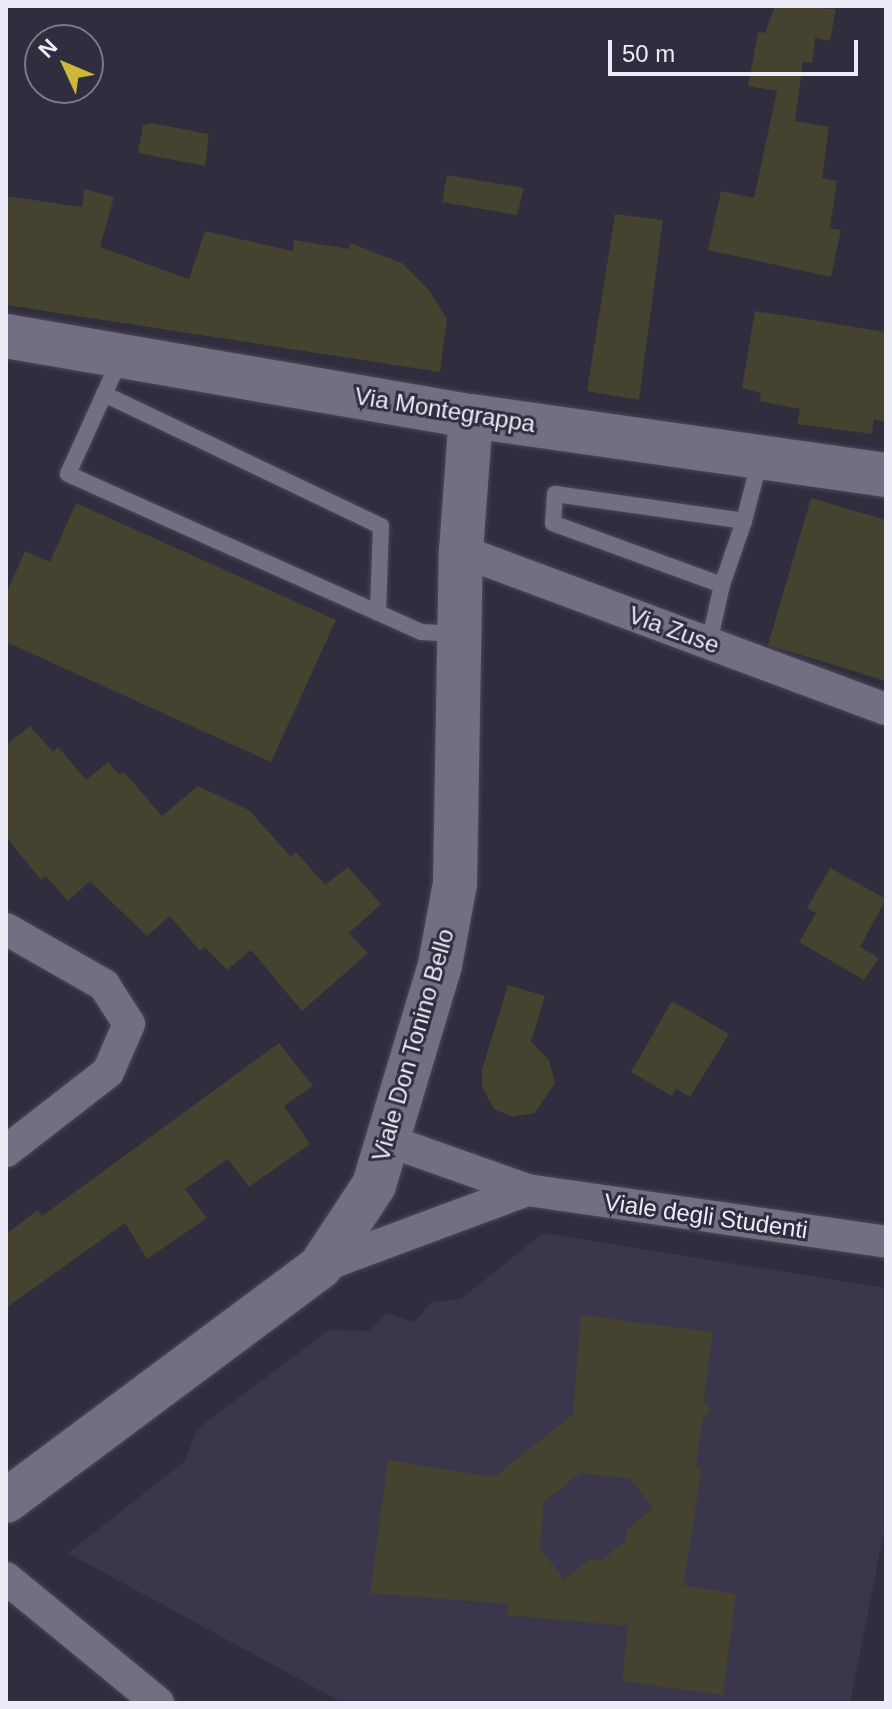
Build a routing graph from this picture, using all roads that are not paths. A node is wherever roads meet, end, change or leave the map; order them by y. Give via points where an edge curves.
1 (6, 336) edge
2 (113, 375) junction
3 (471, 416) junction
4 (761, 457) junction
5 (886, 475) edge
6 (744, 521) junction
7 (461, 551) junction
8 (722, 585) junction
9 (378, 612) junction
10 (459, 634) junction
11 (709, 643) junction
12 (886, 709) edge
13 (6, 929) edge
14 (386, 1140) junction
15 (6, 1151) edge
16 (527, 1190) junction
17 (886, 1242) edge
18 (320, 1267) junction
19 (6, 1501) edge
20 (6, 1578) edge
21 (158, 1703) edge

1 - 2 main road, Via Montegrappa
2 - 3 main road, Via Montegrappa
2 - 9 lane via 381,526
2 - 9 lane via 68,474
3 - 4 main road, Via Montegrappa
3 - 7 main road, Viale Don Tonino Bello
4 - 5 main road, Via Montegrappa
4 - 6 lane
6 - 8 lane
6 - 8 lane via 555,494 553,523
7 - 10 main road, Viale Don Tonino Bello
7 - 11 street, Via Zuse
8 - 11 lane
9 - 10 lane via 421,632
10 - 14 main road, Viale Don Tonino Bello via 455,883 440,965
11 - 12 street, Via Zuse
13 - 15 street via 104,985 129,1024 108,1072
14 - 16 street, Viale degli Studenti
14 - 18 main road, Viale Don Tonino Bello via 374,1185
16 - 17 street, Viale degli Studenti
16 - 18 street
18 - 19 main road, Viale Don Tonino Bello
20 - 21 street

